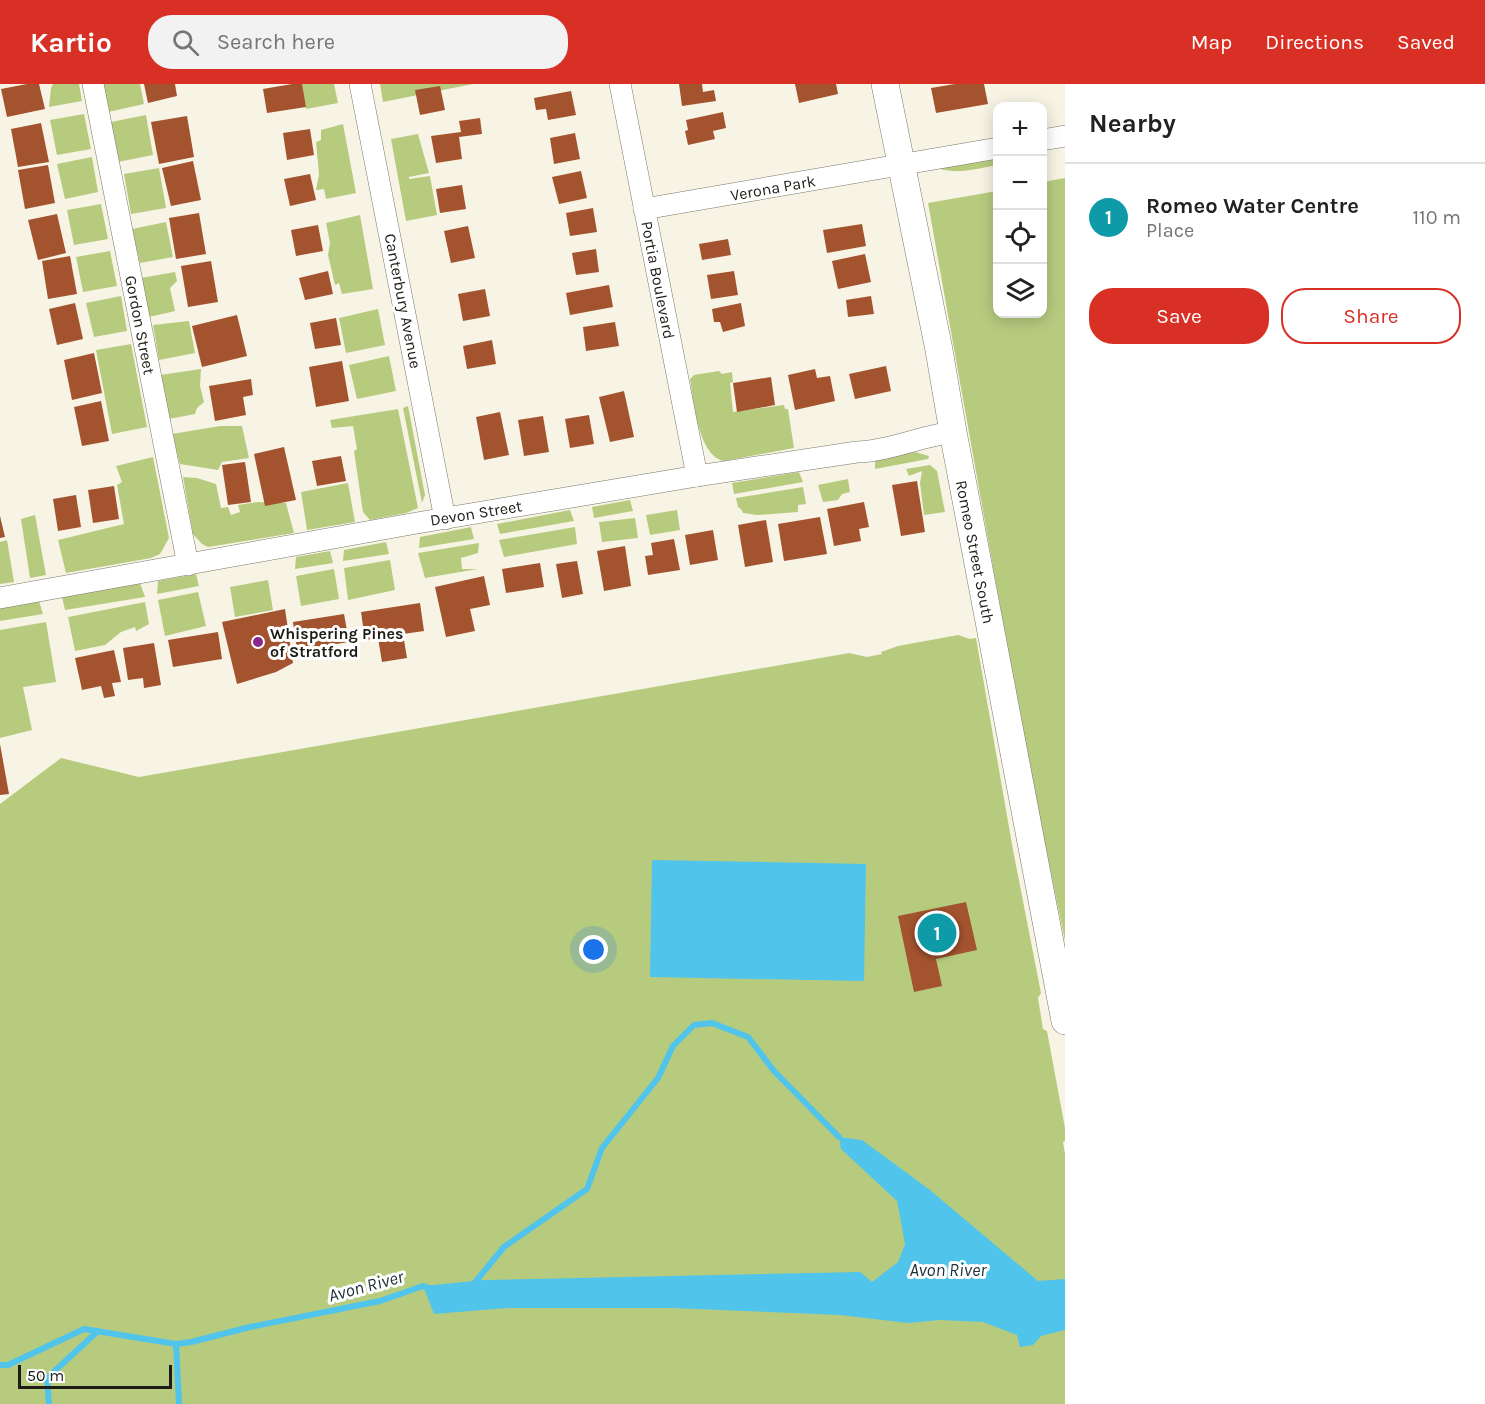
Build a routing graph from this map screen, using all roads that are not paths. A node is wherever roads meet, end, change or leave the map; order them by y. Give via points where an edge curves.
1 (93, 84) edge
2 (360, 84) edge
3 (620, 84) edge
4 (885, 84) edge
5 (1065, 136) edge
6 (1047, 139) edge
7 (993, 149) edge
8 (902, 165) junction
9 (644, 210) junction
10 (952, 432) junction
11 (697, 476) junction
12 (445, 519) junction
13 (188, 565) junction
14 (0, 598) edge
15 (1065, 1021) edge

1 - 13 street, Gordon Street
2 - 12 street, Canterbury Avenue
3 - 9 street, Portia Boulevard
4 - 8 main road, Romeo Street South
5 - 6 street
7 - 8 street, Verona Park
8 - 9 street, Verona Park
8 - 10 main road, Romeo Street South
9 - 11 street, Portia Boulevard
10 - 11 street, Devon Street via 870,451
10 - 15 main road, Romeo Street South
11 - 12 street, Devon Street
12 - 13 street, Devon Street
13 - 14 street, Devon Street

